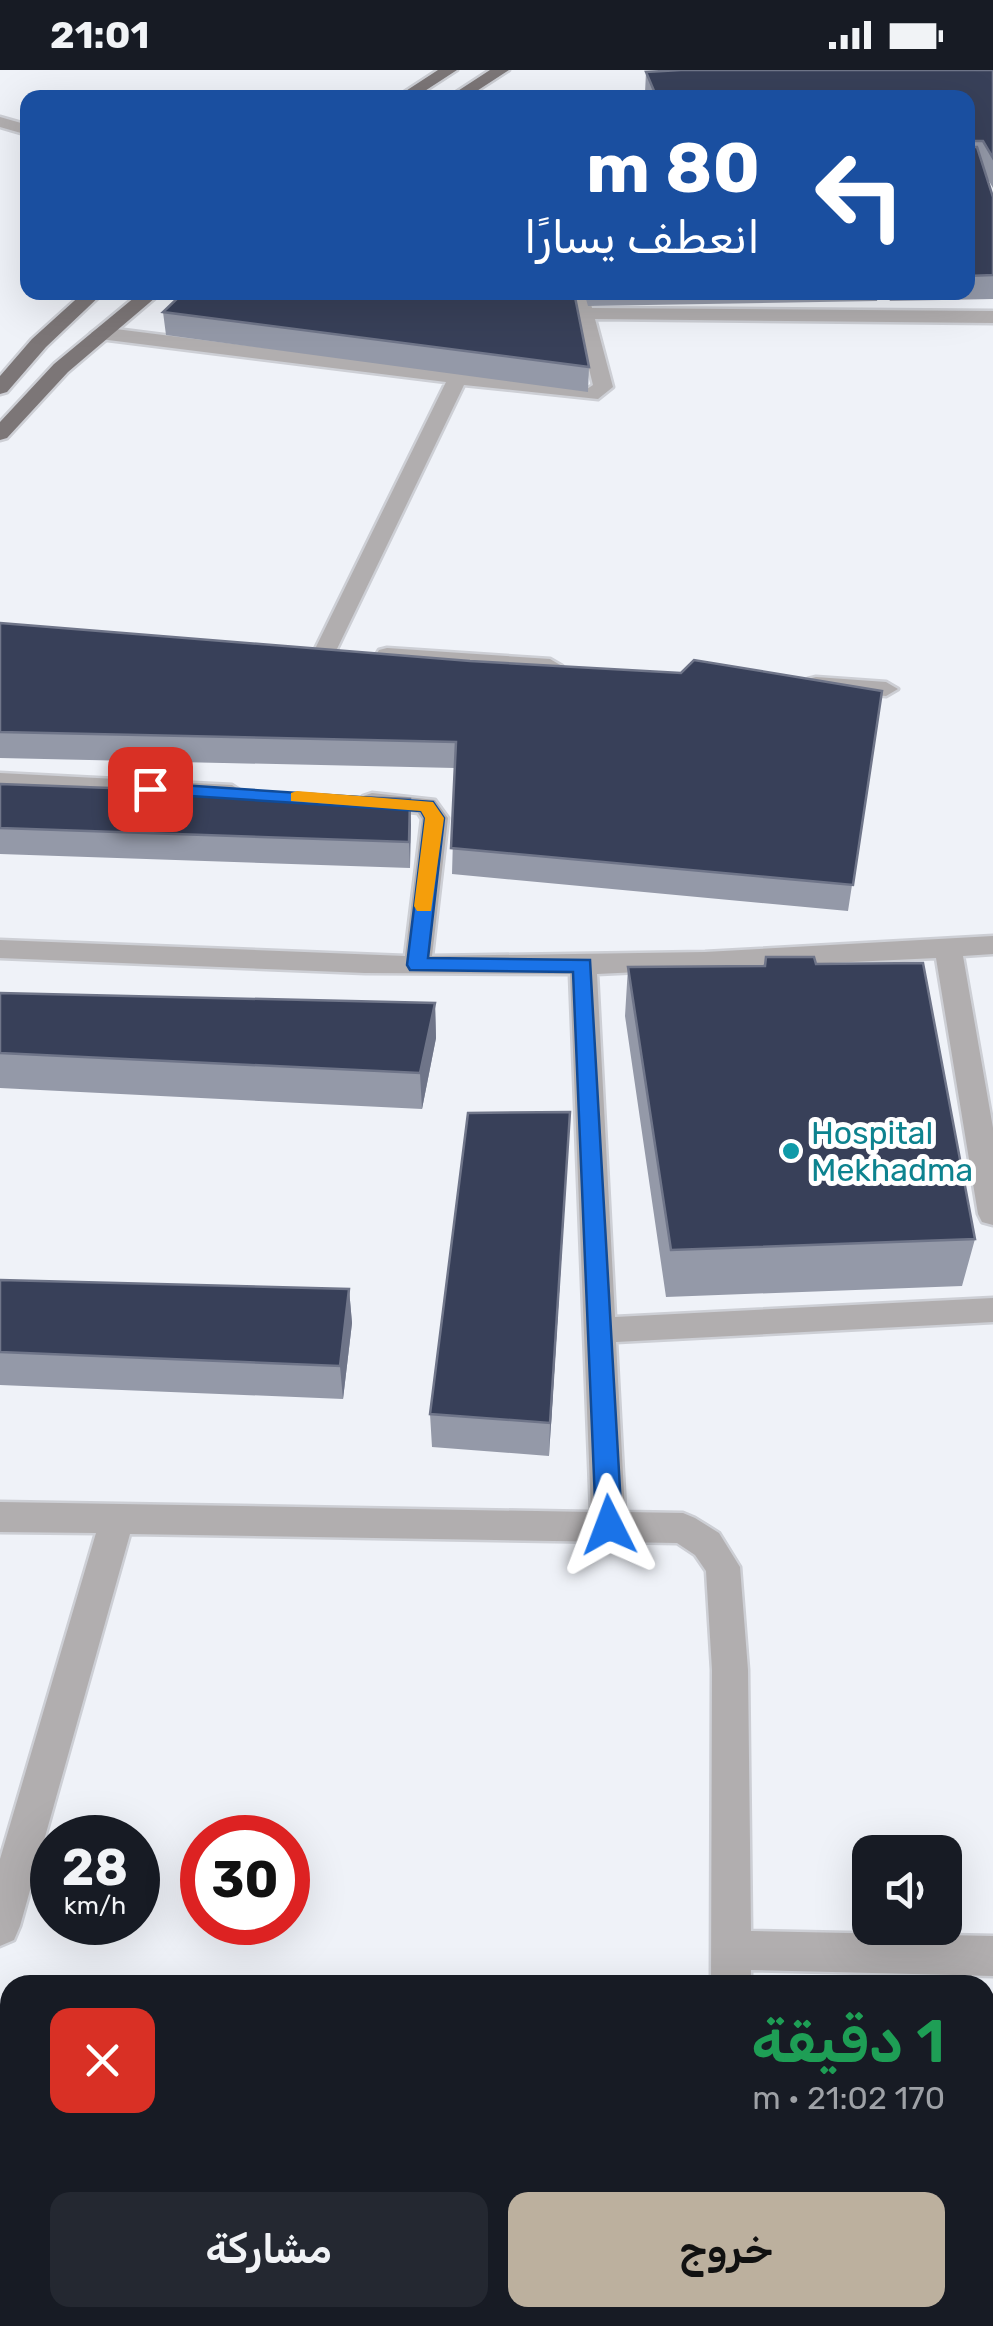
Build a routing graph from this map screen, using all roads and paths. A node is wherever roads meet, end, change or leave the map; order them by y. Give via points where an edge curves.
1 (449, 70) edge
2 (501, 70) edge
3 (415, 90) edge
4 (467, 90) edge
5 (86, 300) edge
6 (143, 300) edge
7 (581, 300) edge
8 (584, 313) junction
9 (993, 316) edge
10 (100, 333) junction
11 (457, 380) junction
12 (0, 388) edge
13 (0, 434) edge
14 (579, 668) edge
15 (790, 682) edge
16 (886, 689) edge
17 (0, 780) edge
18 (256, 795) edge
19 (354, 800) edge
20 (993, 945) edge
21 (948, 948) junction
22 (0, 949) edge
23 (417, 965) junction
24 (583, 965) junction
25 (993, 1214) edge
26 (993, 1310) edge
27 (600, 1330) junction
28 (0, 1518) edge
29 (117, 1519) junction
30 (609, 1525) junction
31 (0, 1926) edge
32 (993, 1956) edge
33 (731, 1967) edge

1 - 3 main road
2 - 4 main road
5 - 12 main road
6 - 10 main road
7 - 8 street
8 - 9 street
8 - 11 street via 602,387 597,394
10 - 11 street
10 - 13 main road
11 - 14 street via 336,652
15 - 16 street
17 - 18 street
19 - 23 street via 426,806 435,818
20 - 21 street
21 - 24 street
21 - 25 street
22 - 23 street
23 - 24 street
24 - 27 street
26 - 27 street
27 - 30 street
28 - 29 street
29 - 30 street
29 - 31 street
30 - 33 street via 683,1528 707,1544 723,1567
32 - 33 street

